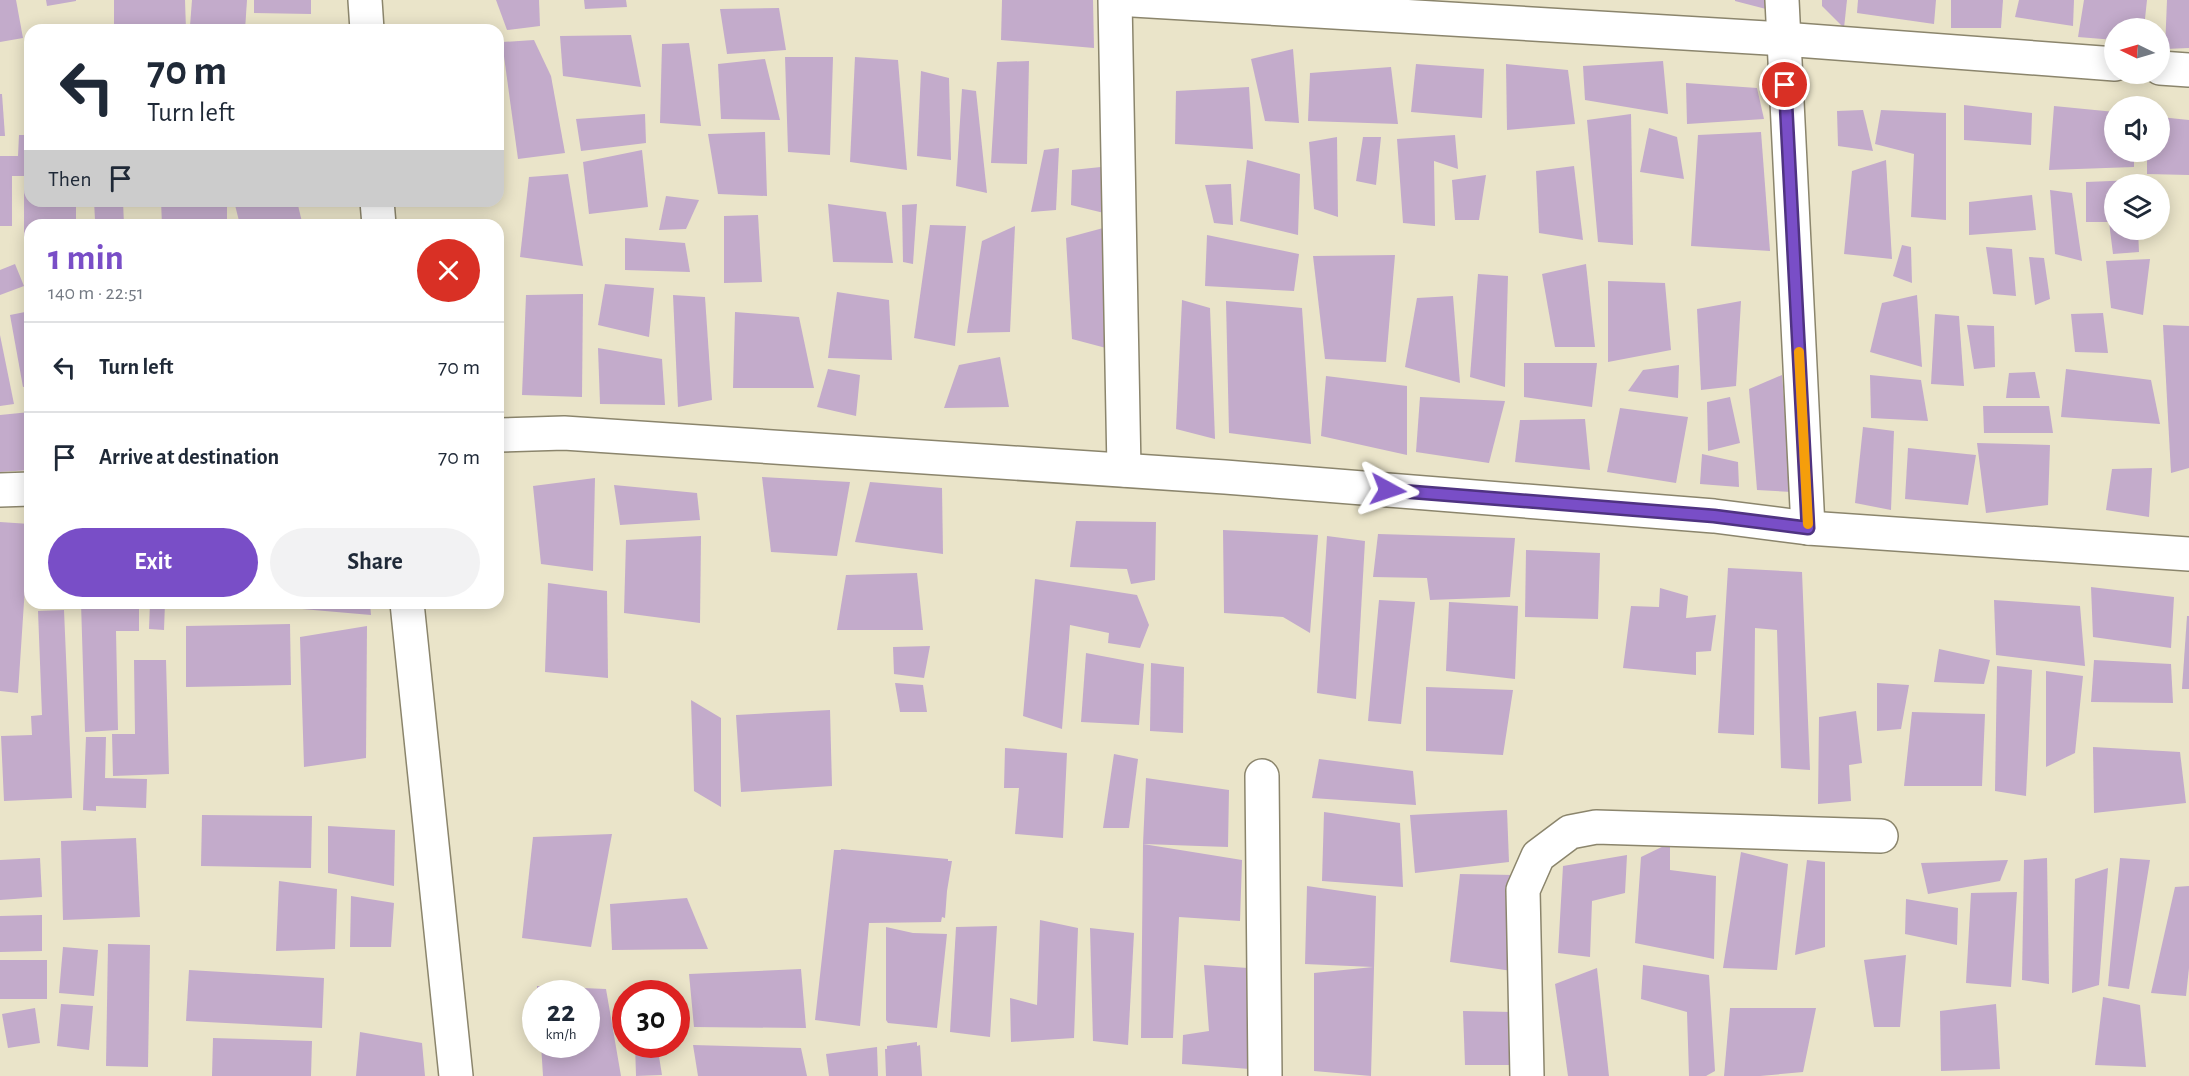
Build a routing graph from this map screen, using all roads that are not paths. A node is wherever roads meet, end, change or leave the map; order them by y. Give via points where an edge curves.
1 (365, 0) edge
2 (1115, 0) edge
3 (1132, 0) edge
4 (1782, 0) edge
5 (367, 24) edge
6 (1783, 39) junction
7 (2104, 63) edge
8 (2170, 69) edge
9 (2189, 70) edge
10 (504, 435) edge
11 (1124, 470) junction
12 (24, 489) edge
13 (0, 490) edge
14 (1808, 528) junction
15 (2189, 555) edge
16 (409, 609) edge
17 (1262, 776) dead end
18 (1881, 836) dead end
19 (456, 1076) edge
20 (1265, 1076) edge
21 (1527, 1076) edge

1 - 5 street
2 - 11 street
3 - 6 street
4 - 6 street
6 - 7 street
6 - 14 street
8 - 9 street
10 - 11 street via 564,433
11 - 14 street via 1714,516
12 - 13 street
14 - 15 street
16 - 19 street
17 - 20 street
18 - 21 street via 1596,827 1570,832 1538,856 1523,890

